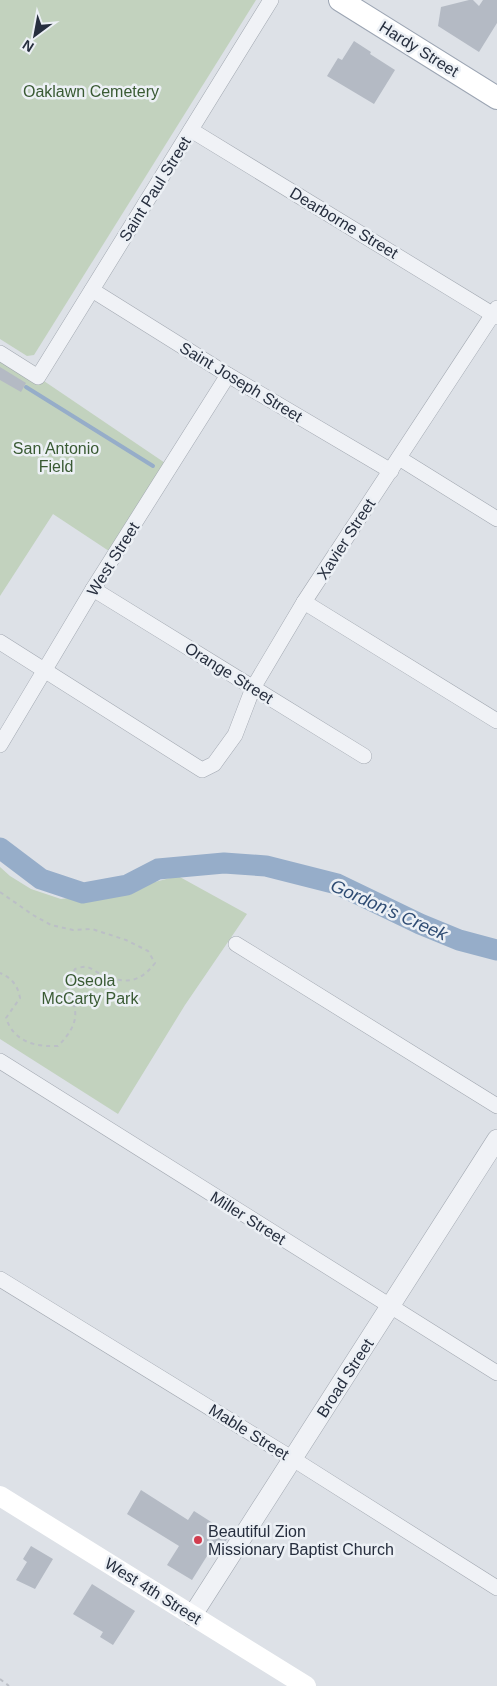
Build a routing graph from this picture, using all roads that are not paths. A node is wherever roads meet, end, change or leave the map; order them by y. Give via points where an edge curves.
1 (271, 0) edge
2 (346, 1) edge
3 (497, 98) edge
4 (191, 130) junction
5 (92, 290) junction
6 (496, 313) edge
7 (0, 353) edge
8 (228, 375) junction
9 (399, 458) junction
10 (391, 471) junction
11 (497, 519) edge
12 (94, 589) junction
13 (304, 602) junction
14 (0, 642) edge
15 (44, 670) junction
16 (253, 688) junction
17 (497, 721) edge
18 (0, 745) edge
19 (364, 756) dead end
20 (236, 944) dead end
21 (0, 1061) edge
22 (497, 1106) edge
23 (497, 1139) edge
24 (0, 1278) edge
25 (391, 1307) junction
26 (497, 1373) edge
27 (293, 1459) junction
28 (0, 1496) edge
29 (497, 1588) edge
30 (192, 1616) junction
31 (306, 1686) edge

1 - 4 street, Saint Paul Street
2 - 3 main road, Hardy Street
4 - 5 street, Saint Paul Street
4 - 6 street, Dearborne Street
5 - 7 street, Saint Paul Street via 38,377
5 - 8 street, Saint Joseph Street
6 - 9 street, Xavier Street
8 - 10 street, Saint Joseph Street
8 - 12 street, West Street
9 - 10 street, Xavier Street
9 - 11 street
10 - 13 street, Xavier Street
12 - 15 street, West Street
12 - 16 street, Orange Street
13 - 16 street, Xavier Street
13 - 17 street
14 - 15 street
15 - 16 street, Xavier Street via 202,770 214,764 235,735
15 - 18 street, West Street
16 - 19 street, Orange Street
20 - 22 street
21 - 25 street, Miller Street
23 - 25 street, Broad Street
24 - 27 street, Mable Street
25 - 26 street, Miller Street
25 - 27 street, Broad Street
27 - 29 street, Mable Street
27 - 30 street, Broad Street
28 - 30 main road, West 4th Street
30 - 31 main road, West 4th Street

